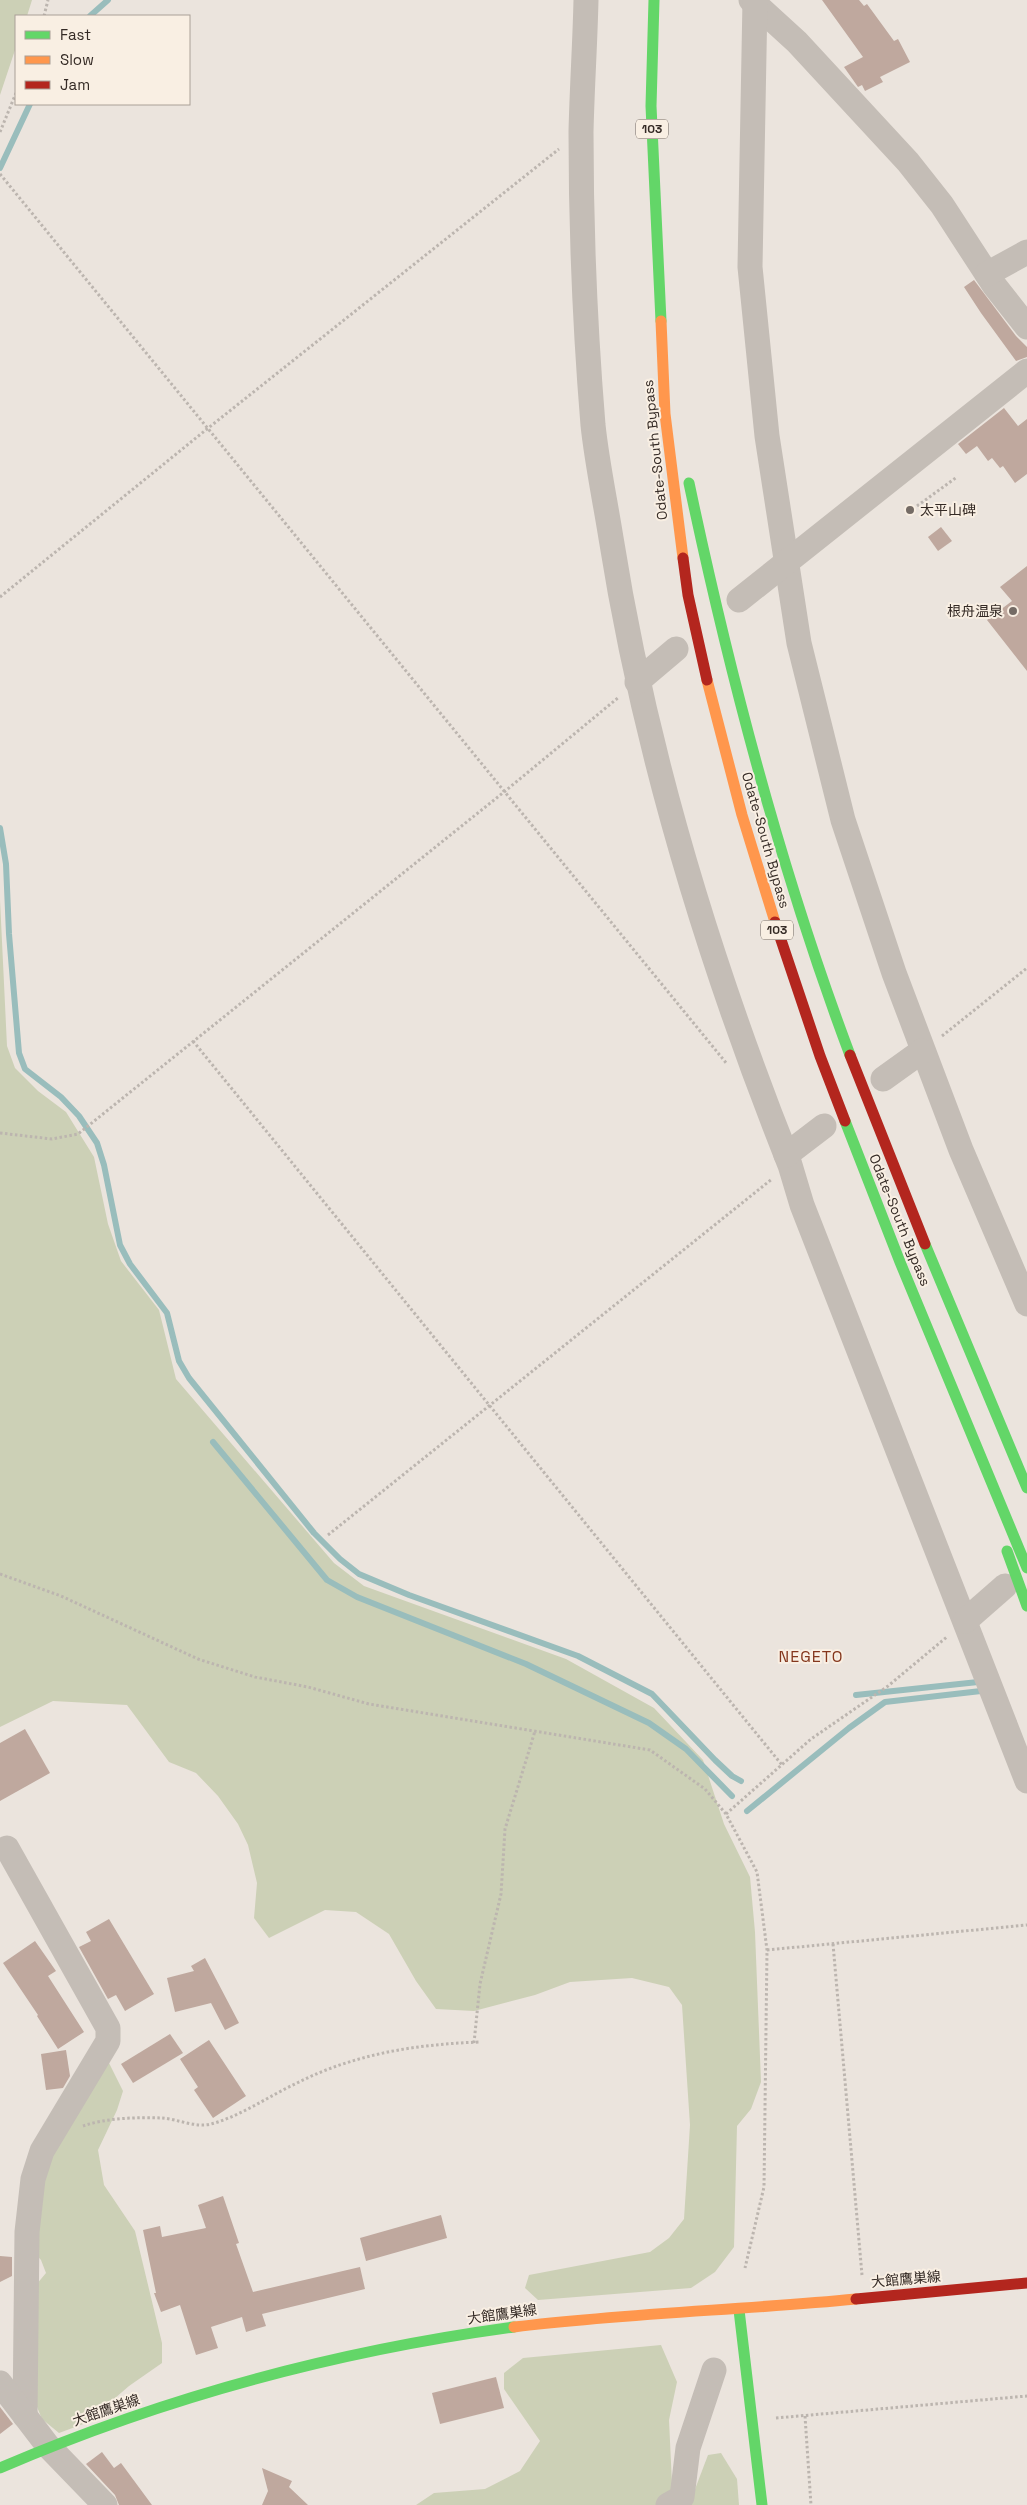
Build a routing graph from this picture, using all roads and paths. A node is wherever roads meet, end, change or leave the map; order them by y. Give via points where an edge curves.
1 (48, 0) edge
2 (586, 0) edge
3 (654, 0) edge
4 (753, 1) edge
5 (44, 15) edge
6 (15, 96) edge
7 (581, 131) junction
8 (0, 132) edge
9 (0, 174) edge
10 (1027, 252) edge
11 (657, 258) junction
12 (987, 274) junction
13 (1026, 325) edge
14 (1027, 371) edge
15 (676, 388) dead end
16 (207, 429) junction
17 (687, 471) dead end
18 (956, 477) dead end
19 (917, 506) dead end
20 (786, 562) junction
21 (0, 597) edge
22 (739, 600) dead end
23 (676, 649) dead end
24 (637, 682) junction
25 (504, 792) junction
26 (1027, 968) edge
27 (193, 1041) junction
28 (922, 1051) junction
29 (729, 1067) dead end
30 (883, 1079) dead end
31 (824, 1126) dead end
32 (0, 1132) edge
33 (788, 1160) junction
34 (900, 1262) junction
35 (1027, 1304) edge
36 (954, 1312) junction
37 (488, 1406) junction
38 (1027, 1460) edge
39 (1027, 1488) edge
40 (328, 1535) dead end
41 (1027, 1568) edge
42 (0, 1574) edge
43 (1005, 1586) dead end
44 (1027, 1606) edge
45 (965, 1621) junction
46 (535, 1731) junction
47 (782, 1765) junction
48 (1027, 1781) edge
49 (726, 1814) junction
50 (7, 1848) dead end
51 (1027, 1925) edge
52 (833, 1944) junction
53 (767, 1950) junction
54 (481, 2042) dead end
55 (474, 2043) junction
56 (48, 2141) junction
57 (745, 2268) dead end
58 (1027, 2283) edge
59 (864, 2298) junction
60 (739, 2310) junction
61 (714, 2370) dead end
62 (0, 2384) edge
63 (1027, 2396) edge
64 (25, 2416) junction
65 (805, 2416) junction
66 (776, 2418) dead end
67 (48, 2446) junction
68 (0, 2468) edge
69 (105, 2505) edge
70 (668, 2505) edge
71 (762, 2505) edge
72 (811, 2505) edge

1 - 5 path
2 - 7 street
3 - 11 main road, Odate-South Bypass / 103 via 651,106
4 - 12 street via 798,42 908,162 942,205
4 - 20 street via 750,267 767,436
6 - 8 path
7 - 16 path
7 - 24 street via 585,298 594,428
9 - 16 path
10 - 12 street
11 - 15 main road, Odate-South Bypass / 103
11 - 34 main road, Odate-South Bypass / 103 via 665,414 675,503 688,595 711,700 779,936 820,1056
12 - 13 street
14 - 20 street
16 - 21 path
16 - 25 path
17 - 36 main road, Odate-South Bypass / 103 via 711,593 770,813 802,917 850,1057
18 - 19 path
20 - 22 street
20 - 28 street via 799,643 843,820
23 - 24 street
24 - 25 path
24 - 33 street via 697,905
25 - 27 path
25 - 29 path
26 - 28 path
27 - 32 path via 78,1134 52,1139
27 - 37 path
28 - 30 street
28 - 35 street
31 - 33 street
33 - 37 path
33 - 45 street via 845,1320
34 - 41 main road, Odate-South Bypass / 103
34 - 44 main road
36 - 38 main road
36 - 39 main road, Odate-South Bypass / 103
37 - 40 path
37 - 47 path
42 - 46 path via 61,1596 198,1659 255,1677 308,1686 369,1704
43 - 45 street
45 - 47 path via 888,1686 812,1739
45 - 48 street
46 - 49 path via 650,1750 705,1789
46 - 55 path via 505,1829 500,1894 480,1984
47 - 49 path
49 - 53 path via 757,1872
50 - 56 street via 108,2028 108,2041
51 - 52 path
52 - 53 path
52 - 59 path
53 - 57 path via 764,2187
54 - 55 path
55 - 56 path via 394,2050 353,2061 298,2082 246,2110 209,2125 164,2118 127,2119 85,2125
56 - 64 street via 33,2179 27,2232
58 - 59 main road, 大館鷹巣線
59 - 60 main road, 大館鷹巣線
60 - 67 main road, 大館鷹巣線 via 550,2323 420,2341 313,2363 175,2401
60 - 71 main road
61 - 70 street via 688,2448 682,2497
62 - 64 street
63 - 65 path
64 - 67 street
65 - 66 path
65 - 72 path
67 - 68 main road, 大館鷹巣線
67 - 69 street

